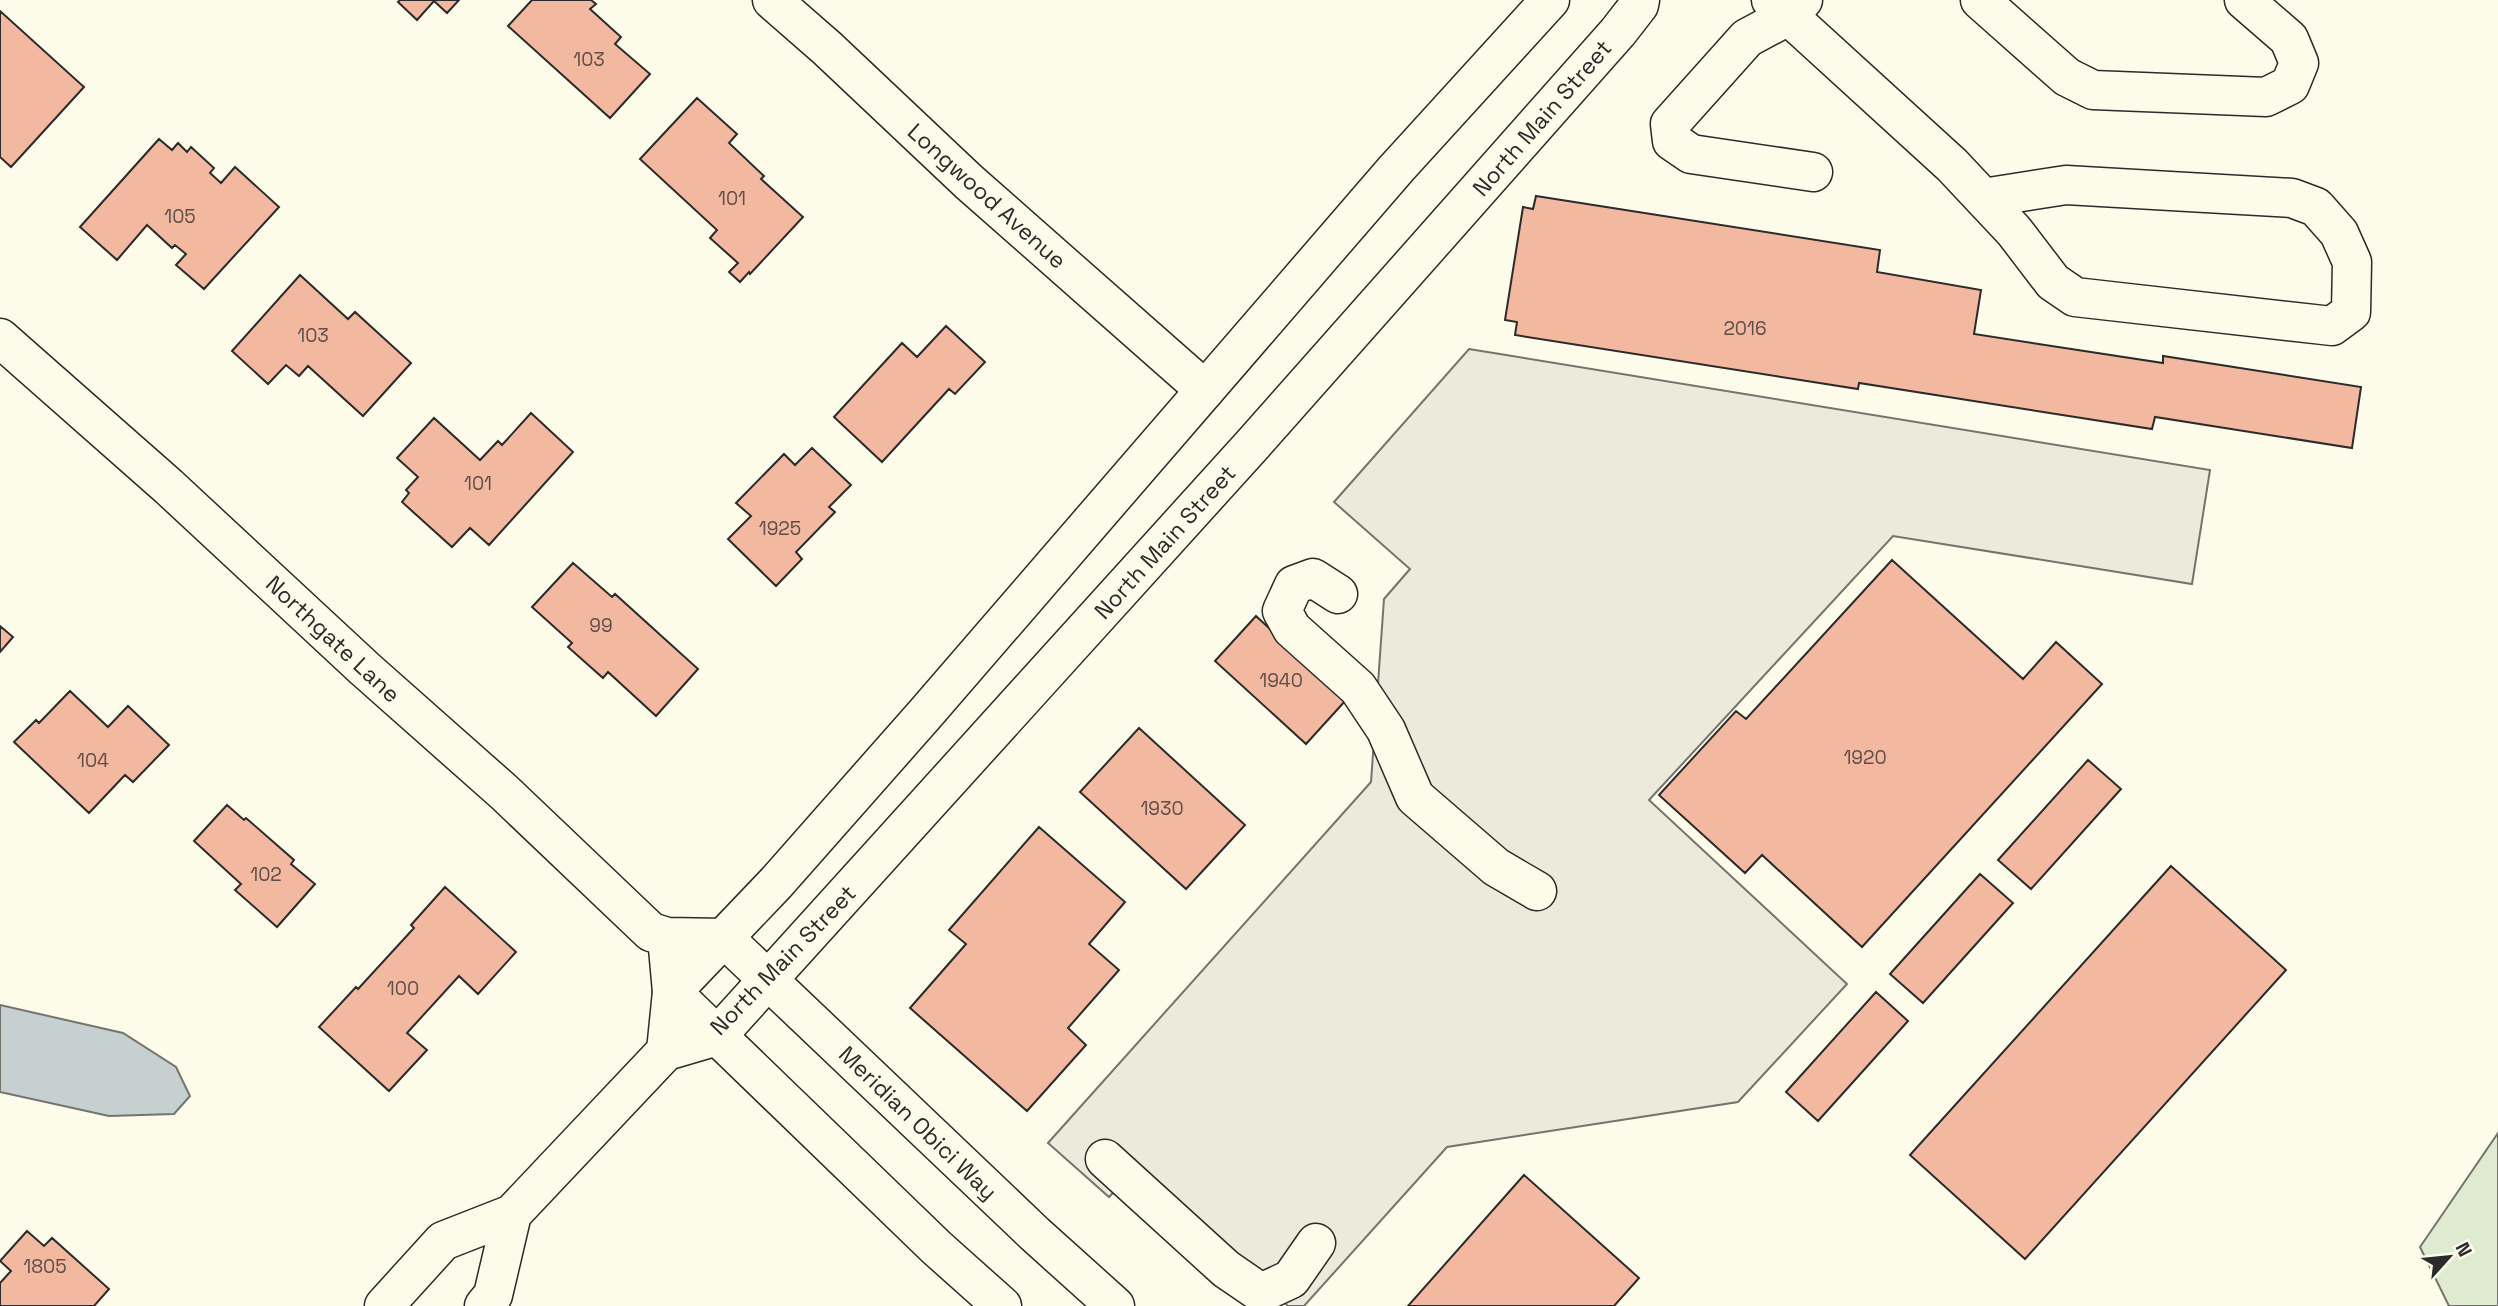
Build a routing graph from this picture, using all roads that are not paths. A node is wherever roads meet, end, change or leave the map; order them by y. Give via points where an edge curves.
1 (772, 0) edge
2 (1550, 0) edge
3 (1640, 0) edge
4 (1980, 0) edge
5 (2244, 0) edge
6 (1787, 5) edge
7 (1813, 172) dead end
8 (1983, 198) junction
9 (0, 338) edge
10 (1205, 390) junction
11 (1338, 594) dead end
12 (1538, 891) dead end
13 (667, 937) junction
14 (724, 937) junction
15 (769, 980) junction
16 (672, 992) junction
17 (717, 1036) junction
18 (666, 1051) junction
19 (1105, 1159) dead end
20 (512, 1214) junction
21 (1316, 1242) dead end
22 (384, 1306) edge
23 (484, 1306) edge
24 (1002, 1306) edge
25 (1115, 1306) edge

1 - 10 main road, Longwood Avenue
2 - 10 main road
3 - 15 main road, North Main Street via 1618,32 1264,433
4 - 5 main road via 2067,77 2093,90 2266,97 2290,85 2300,62 2289,39
6 - 7 main road via 1747,38 1670,124 1672,141 1691,154
6 - 8 main road
8 - 8 main road via 2053,282 2075,297 2332,326 2351,312 2352,262 2339,233 2316,207 2292,198 2066,185
9 - 13 main road, Northgate Lane via 505,793 651,932
10 - 14 main road via 926,713
11 - 12 main road via 1312,578 1294,585 1282,611 1292,629 1358,688 1386,730 1415,797 1496,867
13 - 14 main road
13 - 16 main road
14 - 15 main road, Meridian Obici Way
14 - 16 main road
15 - 17 main road, North Main Street
15 - 25 main road, Meridian Obici Way
16 - 17 main road
16 - 18 main road
17 - 18 main road, North Main Street
17 - 24 main road
18 - 20 main road
19 - 21 main road via 1226,1269 1261,1293 1291,1279
20 - 22 main road via 443,1241
20 - 23 main road via 493,1295

